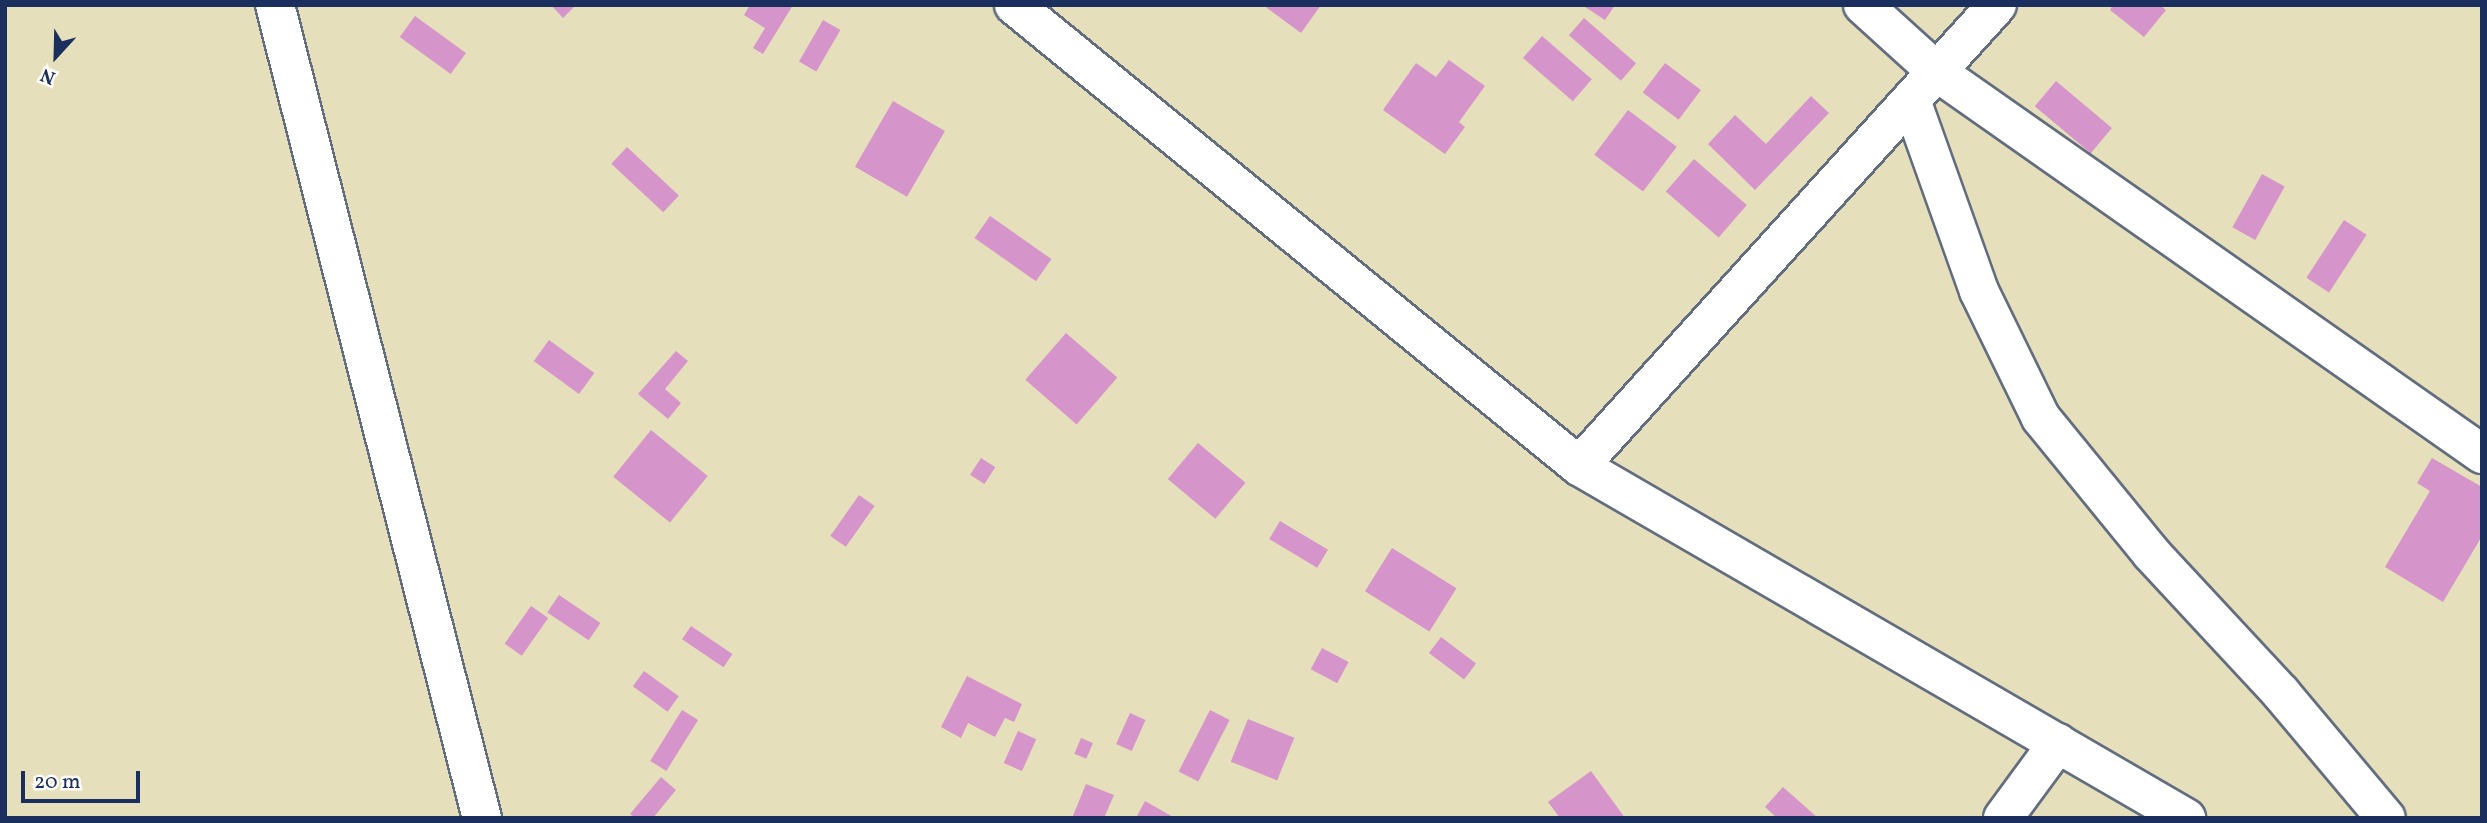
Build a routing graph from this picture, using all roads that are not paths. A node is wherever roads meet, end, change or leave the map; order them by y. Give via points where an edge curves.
1 (275, 5) edge
2 (1014, 5) edge
3 (1863, 5) edge
4 (1997, 5) edge
5 (1937, 72) junction
6 (1911, 100) junction
7 (2482, 454) edge
8 (1579, 467) junction
9 (2058, 743) junction
10 (482, 818) edge
11 (2003, 818) edge
12 (2186, 818) edge
13 (2386, 818) edge

1 - 10 street
2 - 8 street
3 - 5 street
4 - 5 street
5 - 6 street
5 - 7 street
6 - 8 street
6 - 13 street via 1979,291 2041,418 2151,553 2281,693
8 - 9 street
9 - 11 street
9 - 12 street

